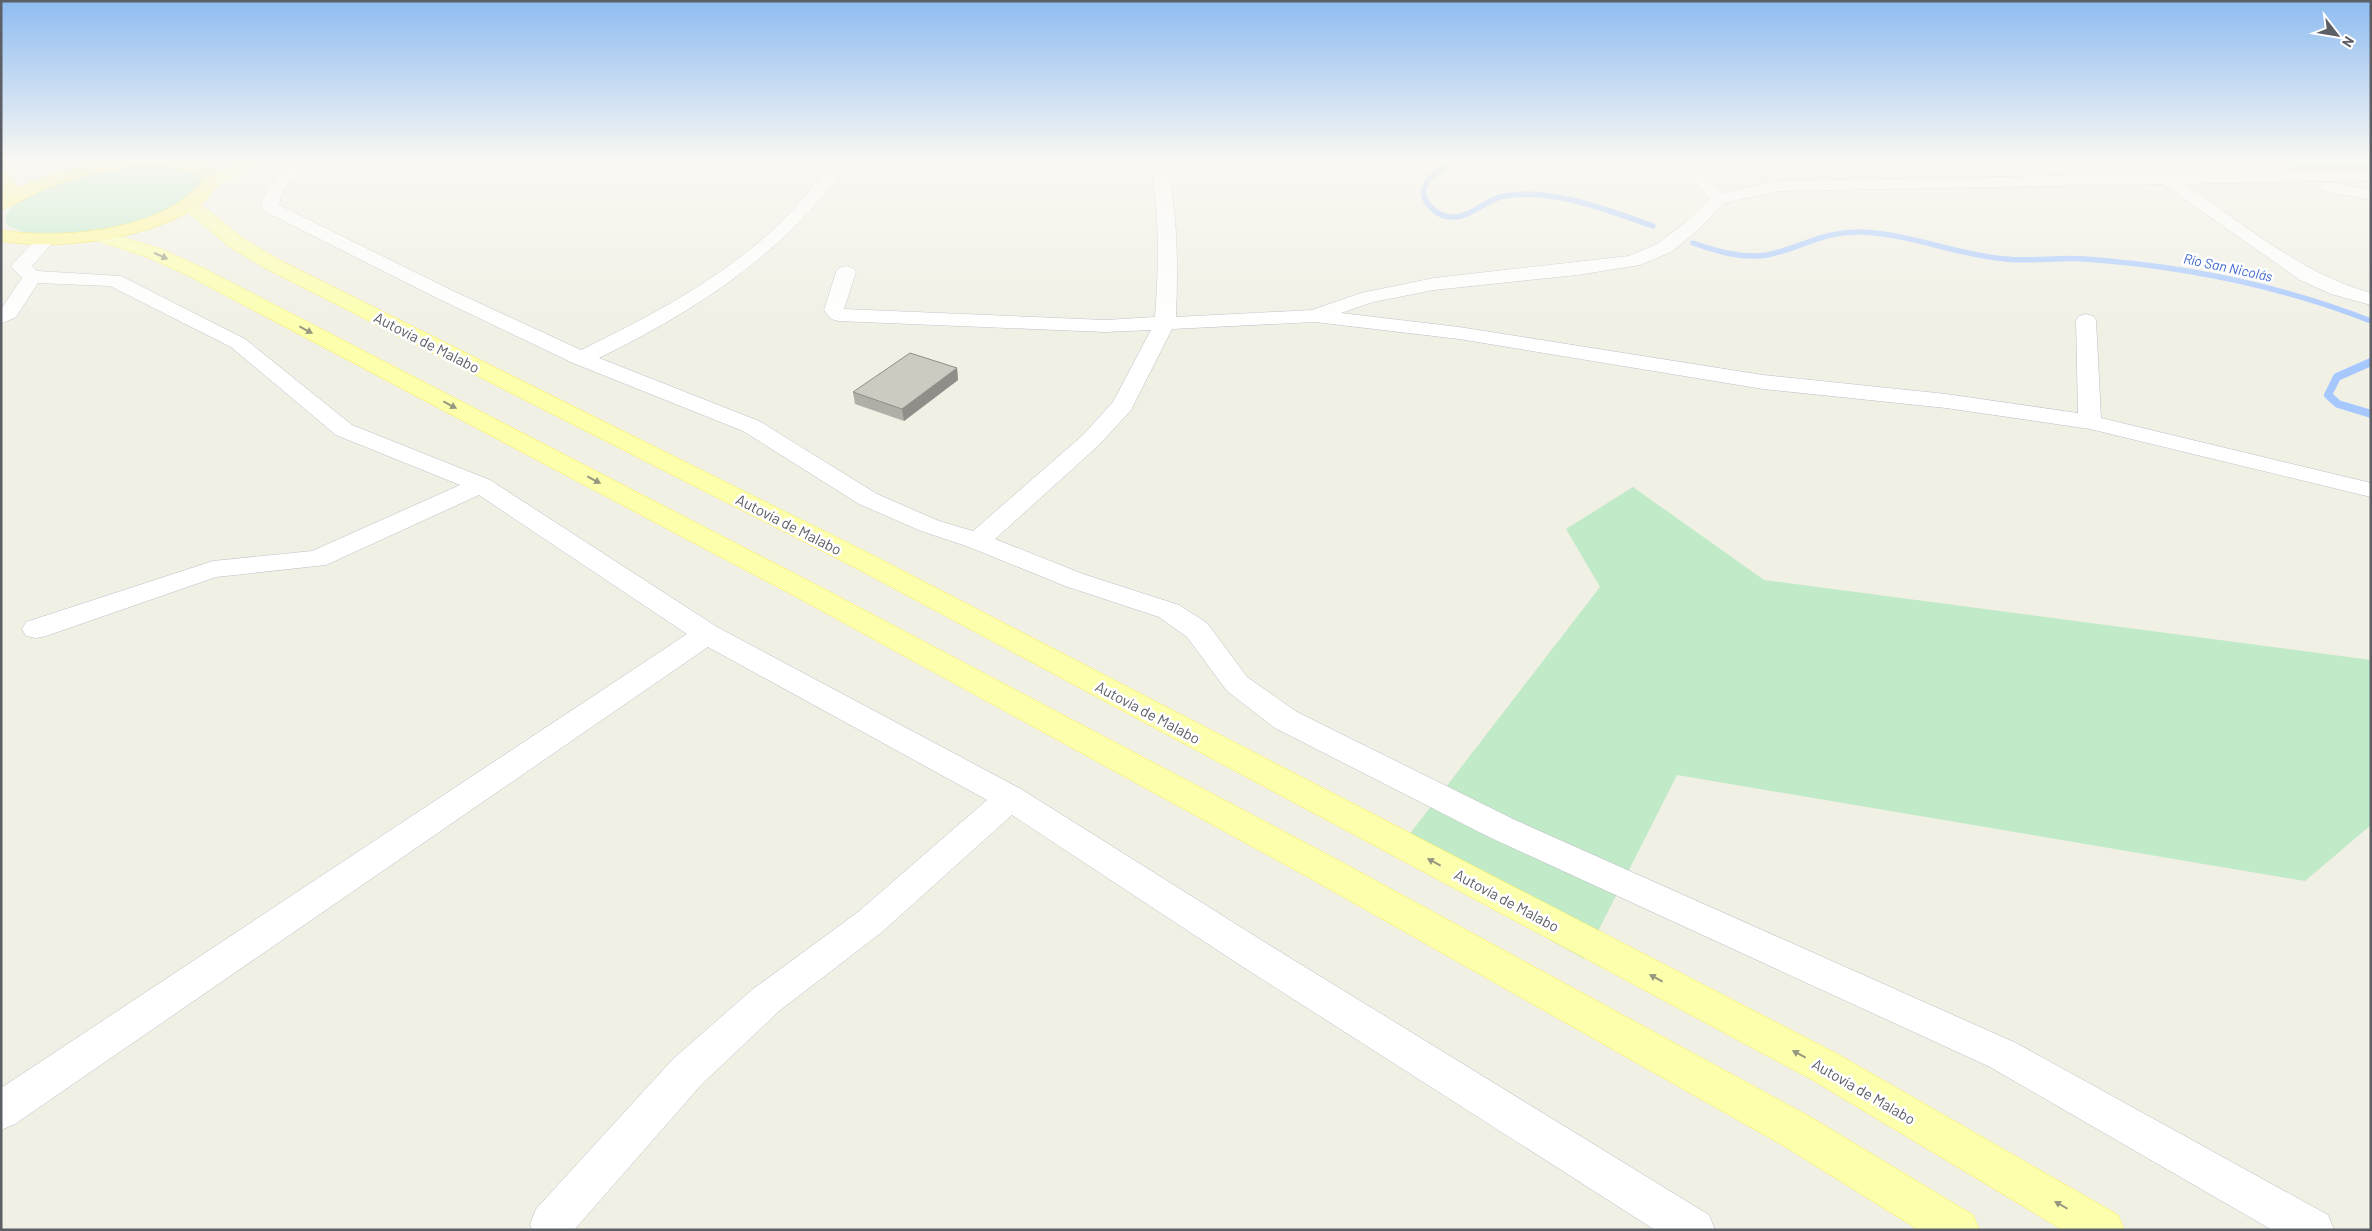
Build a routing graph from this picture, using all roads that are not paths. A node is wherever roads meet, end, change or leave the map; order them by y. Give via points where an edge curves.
1 (158, 218) edge
2 (207, 218) edge
3 (293, 218) edge
4 (794, 218) edge
5 (1165, 218) edge
6 (1699, 218) edge
7 (2224, 218) edge
8 (1, 235) edge
9 (98, 235) junction
10 (40, 240) junction
11 (1, 249) edge
12 (846, 272) dead end
13 (32, 276) junction
14 (2371, 299) edge
15 (1314, 316) junction
16 (1, 318) edge
17 (2086, 320) dead end
18 (1165, 322) junction
19 (581, 358) junction
20 (2090, 422) junction
21 (481, 485) junction
22 (2371, 490) edge
23 (978, 541) junction
24 (36, 629) dead end
25 (707, 634) junction
26 (1010, 798) junction
27 (1, 1111) edge
28 (551, 1224) dead end
29 (1694, 1230) edge
30 (1958, 1230) edge
31 (2103, 1230) edge
32 (2313, 1230) edge

1 - 9 highway
31 -> 2 main road, Autovía de Malabo via 1816,1062 865,562 272,264 237,243
3 - 19 street
4 - 19 street via 728,277 660,320
5 - 18 street via 1168,271
6 - 15 street via 1664,248 1632,261 1434,284 1368,297
7 - 14 street via 2306,276 2338,290
8 - 10 highway
9 - 10 highway
9 -> 30 main road via 154,253 196,272 824,601 1320,867 1798,1132
10 - 11 highway
10 - 13 street via 21,266
12 - 18 street via 834,306 838,314 1105,326
13 - 16 street via 9,313
13 - 21 street via 114,280 130,287 238,342 344,430
15 - 18 street
15 - 20 street via 1459,333 1763,382 1946,401
17 - 20 street
18 - 23 street via 1123,405 1091,440
19 - 23 street via 751,426 868,499 930,526
20 - 22 street
21 - 24 street via 316,560 213,569
21 - 25 street
23 - 32 street via 1074,580 1169,611 1197,630 1237,684 1286,720 1501,828 2004,1055
25 - 26 street
25 - 27 street
26 - 28 street via 870,922 766,1000 687,1072
26 - 29 street

